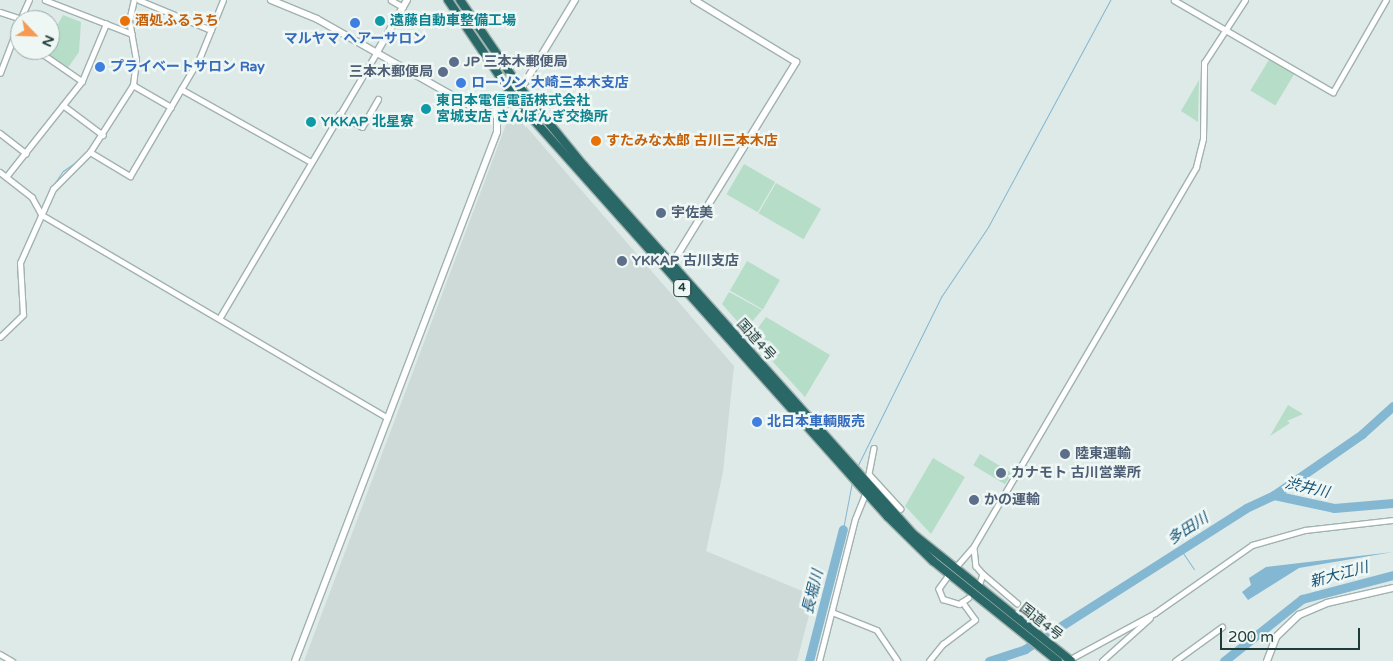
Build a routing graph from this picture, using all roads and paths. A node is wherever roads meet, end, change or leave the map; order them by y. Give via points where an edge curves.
1 (45, 0) edge
2 (134, 0) edge
3 (139, 0) edge
4 (223, 0) edge
5 (271, 0) edge
6 (391, 0) edge
7 (407, 0) edge
8 (448, 0) edge
9 (460, 0) edge
10 (575, 0) edge
11 (694, 0) edge
12 (1174, 0) edge
13 (1245, 0) edge
14 (1386, 0) edge
15 (403, 7) junction
16 (106, 24) junction
17 (211, 30) junction
18 (1226, 30) junction
19 (132, 34) junction
20 (10, 48) edge
21 (377, 52) junction
22 (52, 60) edge
23 (0, 73) edge
24 (82, 80) junction
25 (133, 85) junction
26 (181, 89) junction
27 (521, 90) junction
28 (378, 99) dead end
29 (515, 99) junction
30 (63, 105) junction
31 (171, 107) junction
32 (497, 112) junction
33 (339, 114) junction
34 (0, 132) edge
35 (101, 134) junction
36 (90, 152) junction
37 (26, 153) junction
38 (311, 162) junction
39 (0, 172) edge
40 (6, 178) junction
41 (42, 215) junction
42 (669, 268) junction
43 (219, 319) junction
44 (0, 336) edge
45 (388, 418) junction
46 (874, 448) dead end
47 (869, 487) junction
48 (901, 508) dead end
49 (1393, 520) edge
50 (974, 546) junction
51 (952, 572) junction
52 (983, 574) junction
53 (980, 583) dead end
54 (1393, 588) edge
55 (968, 598) dead end
56 (962, 602) junction
57 (1017, 603) dead end
58 (832, 612) junction
59 (1155, 614) junction
60 (1222, 627) dead end
61 (1052, 651) junction
62 (0, 654) edge
63 (1072, 659) edge
64 (12, 661) edge
65 (295, 661) edge
66 (819, 661) edge
67 (898, 661) edge
68 (930, 661) edge
69 (1058, 661) edge
70 (1102, 661) edge
71 (1175, 661) edge
72 (1267, 661) edge

1 - 16 street
2 - 19 street via 129,21
3 - 17 street
4 - 17 street
5 - 21 street
6 - 15 street
7 - 15 street
8 - 29 highway, 国道4号 / 4
9 - 27 highway, 国道4号 / 4
10 - 27 street
11 - 42 street via 796,62
12 - 18 street
13 - 18 street
14 - 18 street via 1333,92
15 - 21 street
16 - 19 street
16 - 24 street
17 - 26 street
18 - 50 street via 1204,63 1203,139 1196,167
19 - 25 street via 136,60
20 - 23 street
21 - 32 street via 476,109
21 - 33 street
22 - 24 street
24 - 30 street
25 - 31 street
25 - 35 street
26 - 31 street
26 - 38 street
27 - 29 street
27 - 42 highway, 国道4号 / 4
28 - 33 street via 362,127
29 - 32 street
29 - 42 highway, 国道4号 / 4
30 - 35 street
30 - 37 street
31 - 36 street via 130,176
32 - 45 street via 497,132
33 - 38 street
34 - 37 street
35 - 36 street
36 - 41 street via 62,177
37 - 40 street
38 - 43 street
39 - 40 street
40 - 41 street via 32,197
41 - 43 street
41 - 44 street via 19,268 23,315
42 - 47 highway, 国道4号 / 4
43 - 45 street
45 - 65 street
46 - 47 street via 868,470
47 - 48 street
47 - 51 highway, 国道4号 / 4
47 - 58 street
49 - 59 street via 1306,530 1256,543
50 - 51 street
50 - 52 street via 974,560
51 - 56 street via 942,583 940,594 949,603
51 - 61 highway, 国道4号 / 4
52 - 53 street
52 - 57 street
54 - 72 street via 1327,603 1299,615 1276,637
55 - 56 street
56 - 68 street via 975,620 943,644
58 - 66 street
58 - 67 street via 877,630
59 - 63 street
59 - 70 street
60 - 71 street
61 - 63 highway, 国道4号 / 4
61 - 69 highway, 国道4号 / 4
62 - 64 street

